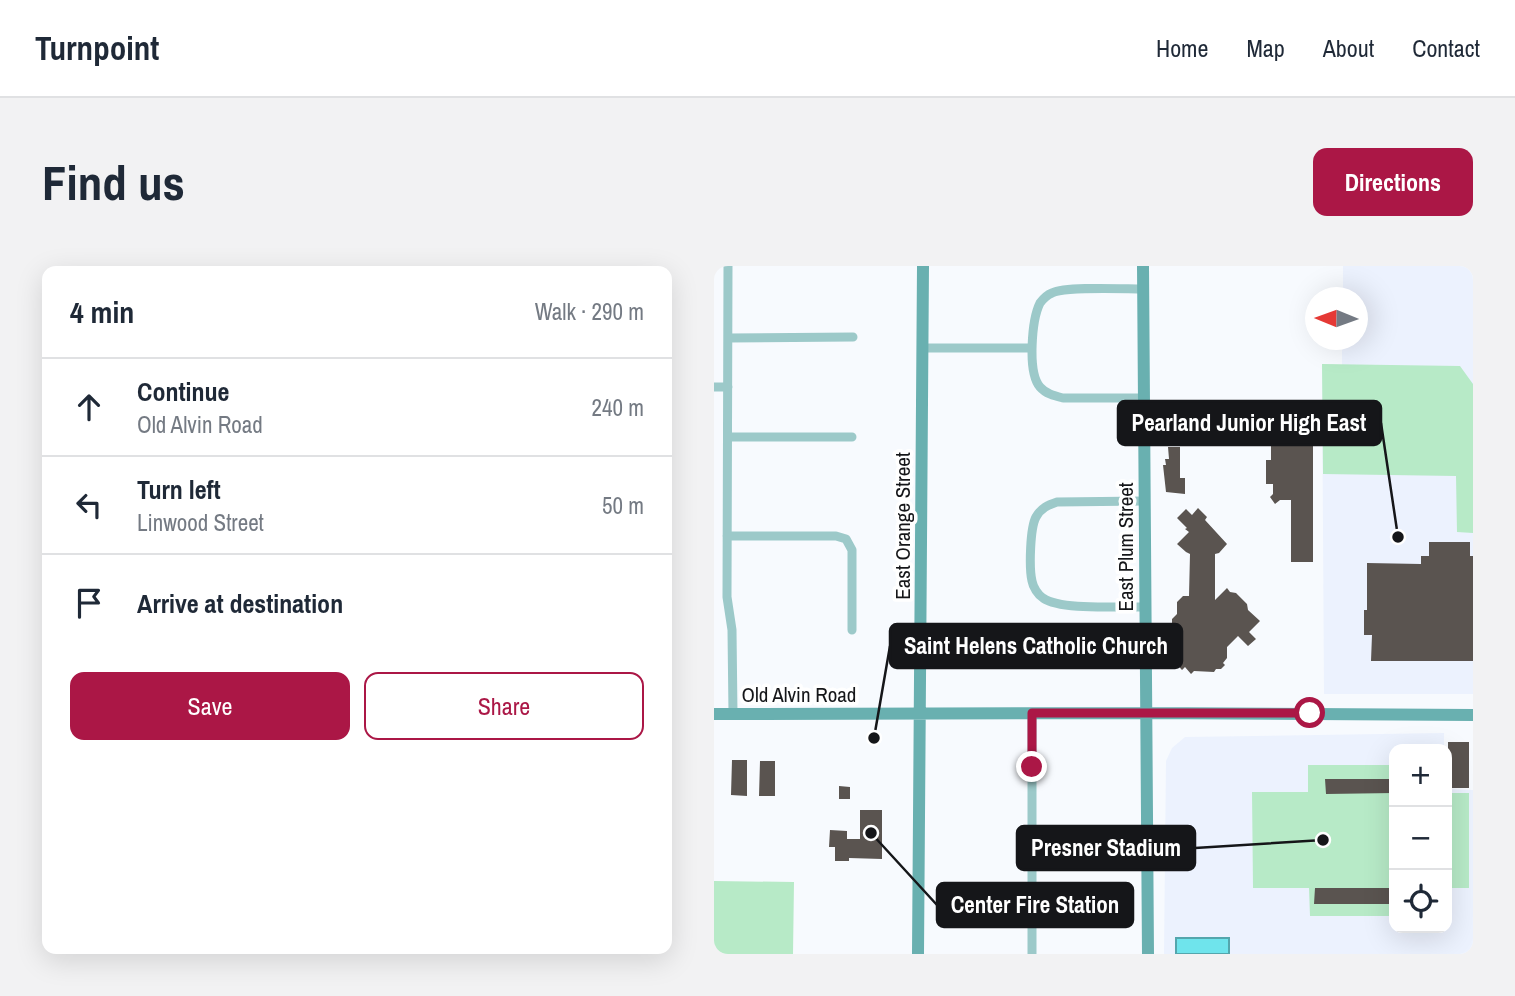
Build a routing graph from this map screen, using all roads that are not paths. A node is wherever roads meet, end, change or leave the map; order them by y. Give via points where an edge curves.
1 (728, 266) edge
2 (923, 266) edge
3 (1143, 266) edge
4 (1143, 289) junction
5 (853, 337) dead end
6 (728, 338) junction
7 (922, 348) junction
8 (1032, 348) junction
9 (714, 387) edge
10 (728, 387) junction
11 (1144, 398) junction
12 (852, 436) dead end
13 (727, 437) junction
14 (1145, 501) junction
15 (727, 536) junction
16 (1144, 607) junction
17 (852, 630) dead end
18 (920, 713) junction
19 (1032, 713) junction
20 (1146, 713) junction
21 (714, 714) edge
22 (733, 714) junction
23 (1473, 715) edge
24 (918, 954) edge
25 (1032, 954) edge
26 (1148, 954) edge

1 - 6 street
2 - 7 street, East Orange Street
3 - 4 street, East Plum Street
4 - 8 street via 1052,292 1039,305
4 - 11 street, East Plum Street
5 - 6 street
6 - 10 street
7 - 8 street
7 - 18 street, East Orange Street
8 - 11 street via 1035,379 1047,393 1063,398
9 - 10 street
10 - 13 street
11 - 14 street, East Plum Street
12 - 13 street
13 - 15 street
14 - 16 street, East Plum Street
14 - 16 street via 1057,502 1035,517 1031,536 1032,582 1040,597 1071,605
15 - 17 street via 846,539 852,550
15 - 22 street
16 - 20 street, East Plum Street
18 - 19 street, Old Alvin Road
18 - 22 street, Old Alvin Road
18 - 24 street, East Orange Street
19 - 20 street, Old Alvin Road
19 - 25 street
20 - 23 street, Old Alvin Road
20 - 26 street, East Plum Street
21 - 22 street, Old Alvin Road

